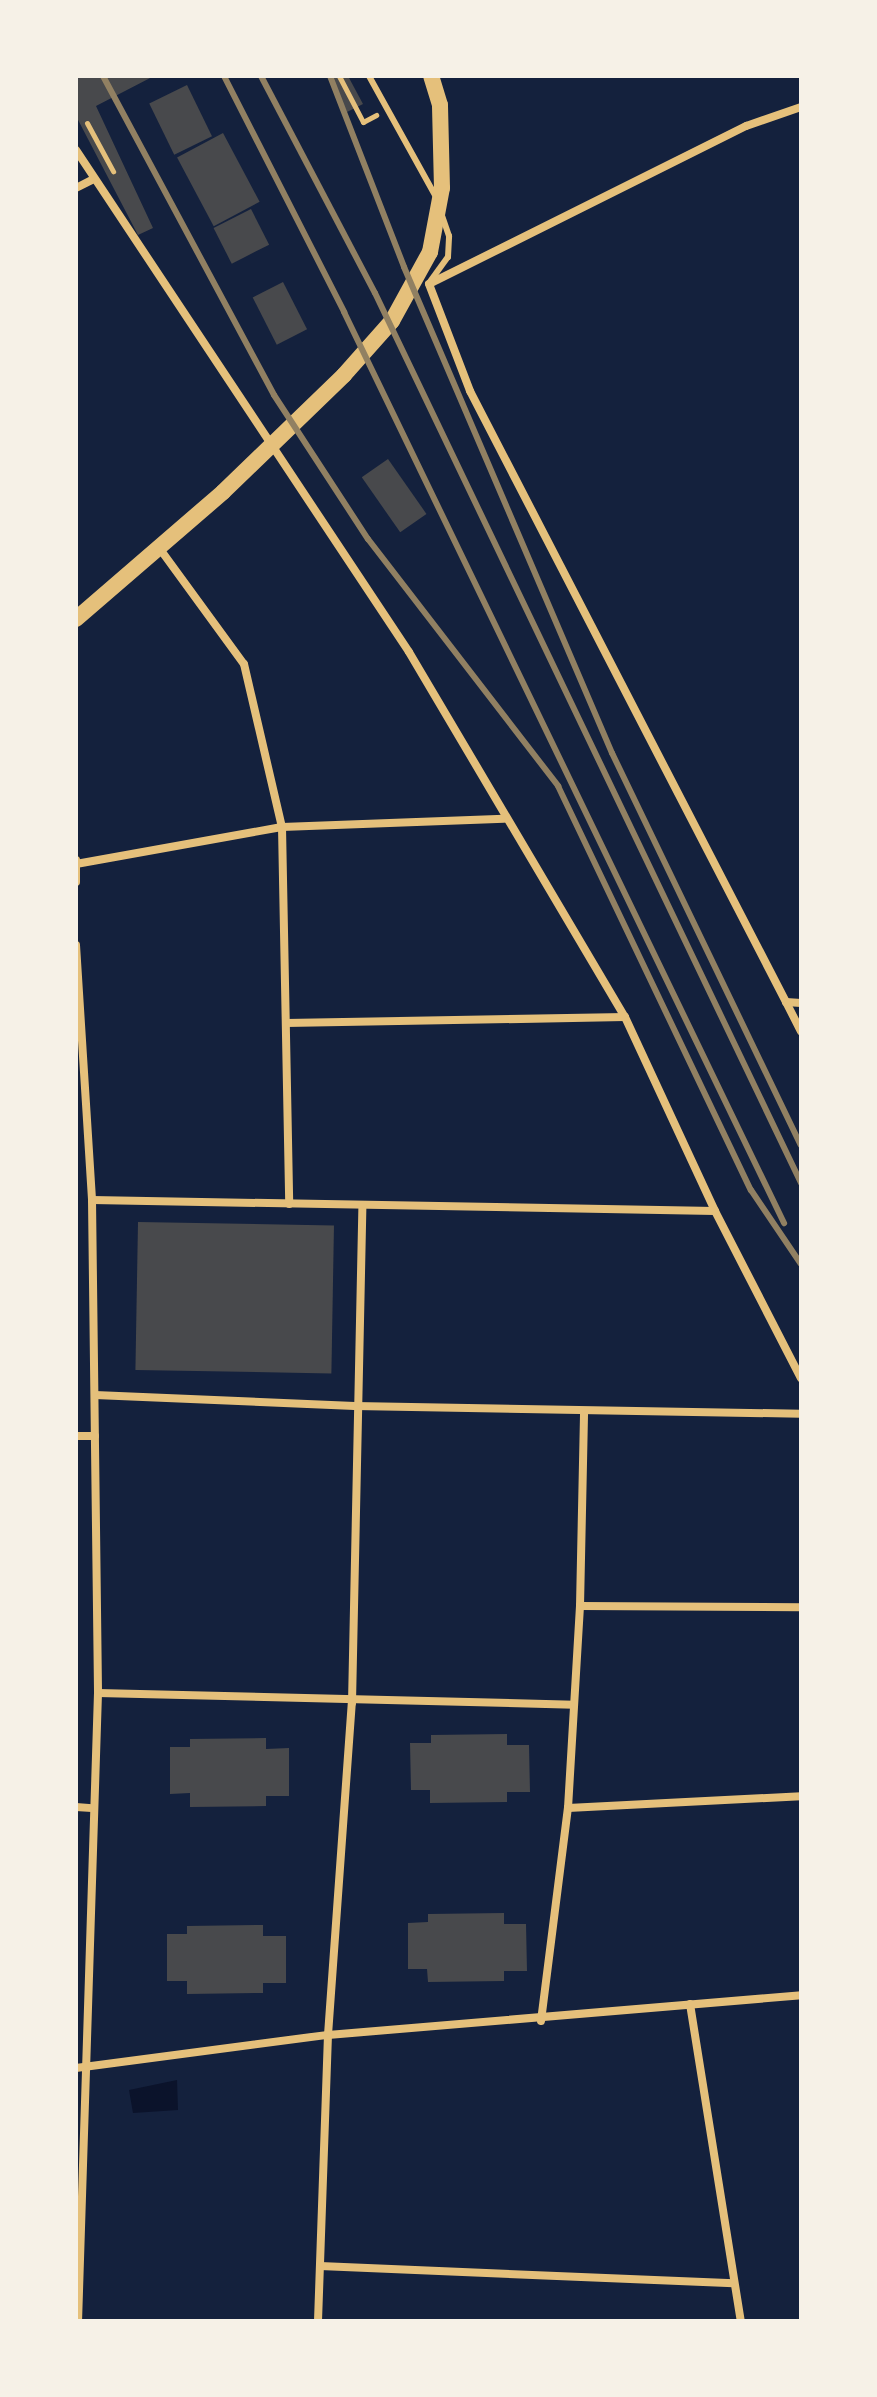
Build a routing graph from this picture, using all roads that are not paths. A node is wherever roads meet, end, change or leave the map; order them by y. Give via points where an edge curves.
1 (369, 76) edge
2 (431, 76) edge
3 (801, 107) edge
4 (76, 150) edge
5 (92, 180) junction
6 (76, 188) edge
7 (429, 284) junction
8 (160, 549) junction
9 (76, 619) edge
10 (504, 819) junction
11 (282, 827) junction
12 (76, 862) edge
13 (76, 882) edge
14 (76, 945) edge
15 (786, 1002) junction
16 (801, 1003) edge
17 (625, 1017) junction
18 (286, 1023) junction
19 (801, 1031) edge
20 (92, 1200) junction
21 (289, 1204) junction
22 (362, 1205) junction
23 (715, 1211) junction
24 (801, 1378) edge
25 (95, 1395) junction
26 (355, 1406) junction
27 (584, 1411) junction
28 (801, 1414) edge
29 (76, 1436) edge
30 (95, 1436) junction
31 (580, 1606) junction
32 (801, 1607) edge
33 (98, 1693) junction
34 (352, 1703) junction
35 (574, 1705) junction
36 (801, 1796) edge
37 (76, 1807) edge
38 (92, 1808) junction
39 (568, 1808) junction
40 (801, 1995) edge
41 (690, 2004) junction
42 (541, 2021) junction
43 (328, 2035) junction
44 (87, 2067) junction
45 (76, 2068) edge
46 (320, 2266) junction
47 (734, 2283) junction
48 (78, 2321) edge
49 (318, 2321) edge
50 (741, 2321) edge

1 - 7 lane via 435,194 449,236 448,257
2 - 8 main road via 440,105 442,188 430,252 392,321 344,375
3 - 7 street via 746,126
4 - 5 street
5 - 6 street
5 - 10 street via 409,652
7 - 15 street via 470,391
8 - 9 main road
8 - 11 street via 244,664
10 - 11 street
10 - 17 street
11 - 12 street
11 - 18 street
12 - 13 street
14 - 20 street
15 - 16 street
15 - 19 street
17 - 18 street
17 - 23 street
18 - 21 street
20 - 21 street
20 - 25 street
21 - 22 street
22 - 23 street
22 - 26 street
23 - 24 street
25 - 26 street
25 - 30 street
26 - 27 street
26 - 34 street
27 - 28 street
27 - 31 street
29 - 30 street
30 - 33 street
31 - 32 street
31 - 35 street
33 - 34 street
33 - 38 street
34 - 35 street
34 - 43 street
35 - 39 street
36 - 39 street
37 - 38 street
38 - 44 street
39 - 42 street
40 - 41 street
41 - 42 street
41 - 47 street
42 - 43 street
43 - 44 street
43 - 46 street
44 - 45 street
44 - 48 street
46 - 47 street
46 - 49 street
47 - 50 street

